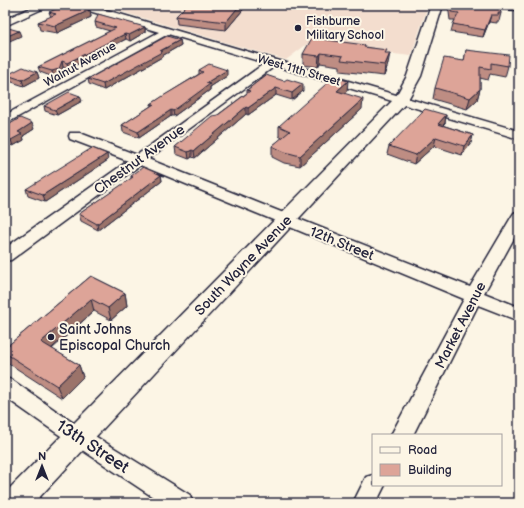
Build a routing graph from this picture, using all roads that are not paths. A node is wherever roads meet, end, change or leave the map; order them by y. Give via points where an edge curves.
1 (46, 5) edge
2 (79, 5) edge
3 (437, 5) edge
4 (490, 5) edge
5 (519, 7) edge
6 (5, 23) edge
7 (167, 31) junction
8 (274, 62) junction
9 (401, 100) junction
10 (5, 120) edge
11 (519, 134) edge
12 (75, 136) dead end
13 (139, 160) junction
14 (519, 216) edge
15 (286, 220) junction
16 (5, 256) edge
17 (475, 297) junction
18 (519, 314) edge
19 (5, 386) edge
20 (403, 434) edge
21 (78, 437) junction
22 (373, 486) edge
23 (15, 503) edge
24 (182, 503) edge
25 (364, 503) edge

1 - 6 street
2 - 7 street, West 11th Street
3 - 9 main road, South Wayne Avenue via 414,76
4 - 5 street
7 - 8 street, West 11th Street
7 - 10 street, Walnut Avenue
8 - 9 street, West 11th Street
8 - 13 street, Chestnut Avenue
9 - 11 street, West 11th Street
9 - 15 main road, South Wayne Avenue
12 - 13 street, 12th Street
13 - 15 street, 12th Street
13 - 16 street, Chestnut Avenue
14 - 17 street, Market Avenue
15 - 17 street, 12th Street
15 - 21 main road, South Wayne Avenue
17 - 18 street, 12th Street
17 - 20 street, Market Avenue
19 - 21 street, 13th Street
21 - 23 main road, South Wayne Avenue
21 - 24 street, 13th Street
22 - 25 street

